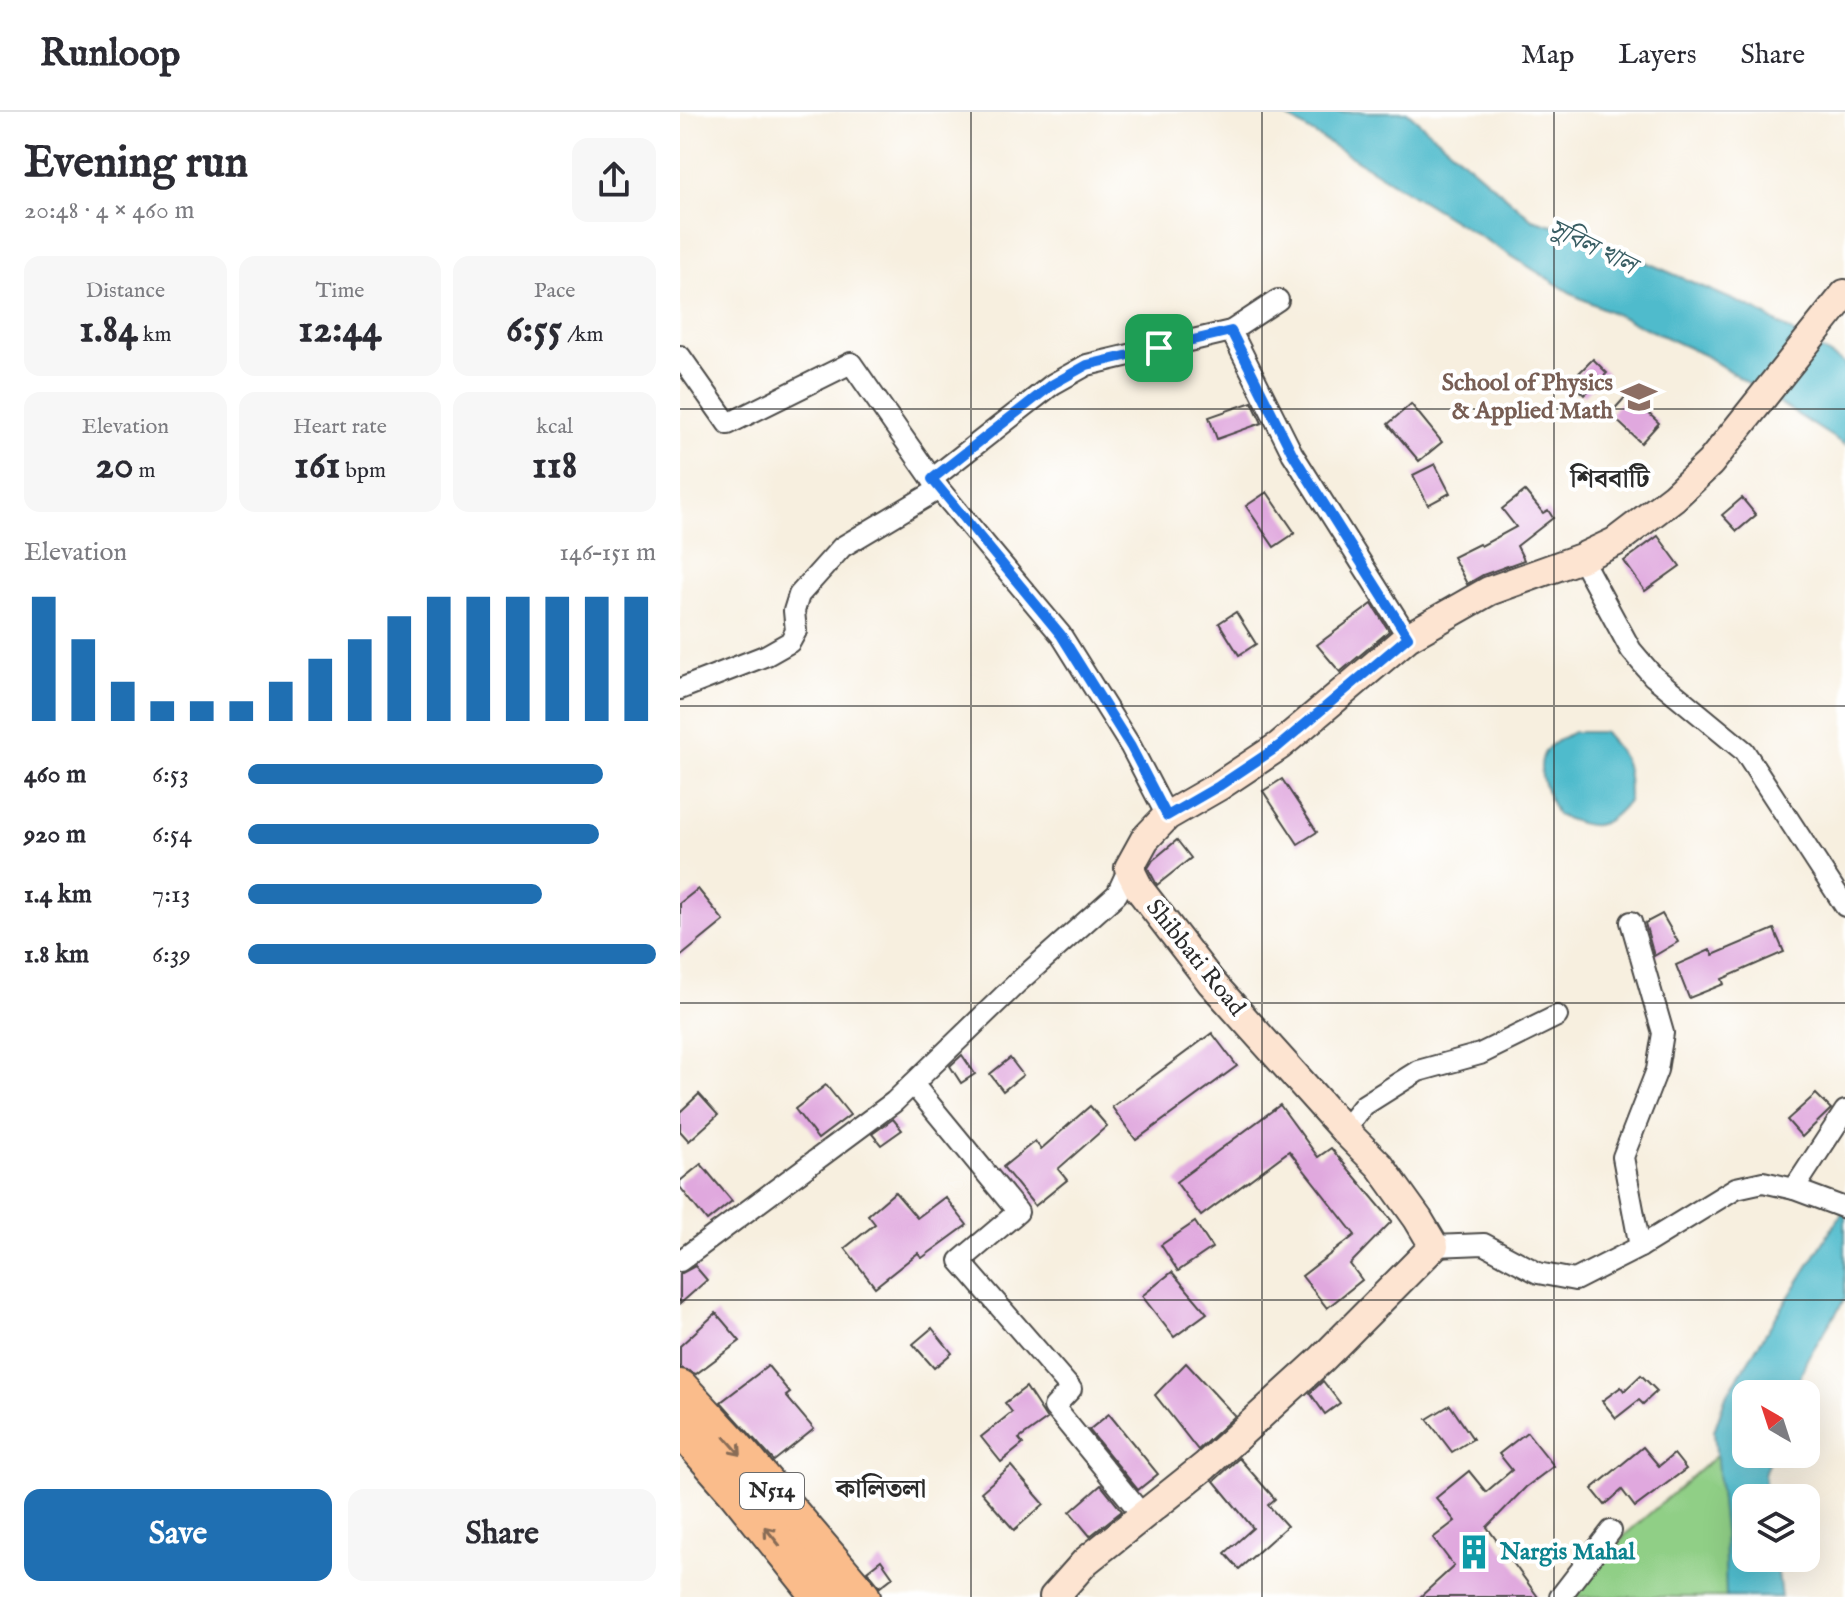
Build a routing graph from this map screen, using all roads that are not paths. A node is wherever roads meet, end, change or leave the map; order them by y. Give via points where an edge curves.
1 (1278, 300) dead end
2 (1837, 303) edge
3 (1231, 331) junction
4 (680, 356) edge
5 (935, 484) junction
6 (1581, 558) junction
7 (1408, 637) junction
8 (680, 689) edge
9 (1167, 816) junction
10 (1129, 868) junction
11 (1845, 906) edge
12 (1631, 922) dead end
13 (1557, 1016) dead end
14 (913, 1084) junction
15 (1845, 1111) edge
16 (1344, 1130) junction
17 (1794, 1189) junction
18 (1842, 1207) edge
19 (1434, 1246) junction
20 (1640, 1247) junction
21 (680, 1261) edge
22 (680, 1388) edge
23 (680, 1427) edge
24 (1144, 1517) junction
25 (1611, 1531) dead end
26 (821, 1597) edge
27 (862, 1597) edge
28 (1054, 1597) edge
29 (1560, 1597) edge

1 - 3 street
2 - 6 street via 1710,463 1615,542
3 - 5 street via 1087,365 1053,384
3 - 7 street via 1292,453
4 - 5 street via 728,424 851,363
5 - 8 street via 842,547 799,595 790,642
5 - 9 street via 1061,635
6 - 7 street via 1489,591
6 - 11 street via 1631,650 1653,676 1744,751
7 - 9 street via 1279,746
9 - 10 street via 1145,839
10 - 14 street via 1117,894
10 - 16 street, Shibbati Road via 1211,982
12 - 20 street via 1663,1033 1657,1070 1623,1157
13 - 16 street via 1480,1054 1418,1071 1364,1105
14 - 21 street
14 - 24 street via 1018,1212 960,1261 1071,1389 1054,1407
15 - 17 street
16 - 19 street, Shibbati Road via 1380,1166
17 - 18 street
17 - 20 street via 1763,1182 1736,1188
19 - 20 street via 1484,1244 1538,1273 1575,1280
19 - 24 street via 1322,1359
22 -> 27 highway, N514
26 -> 23 highway, N514
24 - 28 street via 1086,1561
25 - 29 street

